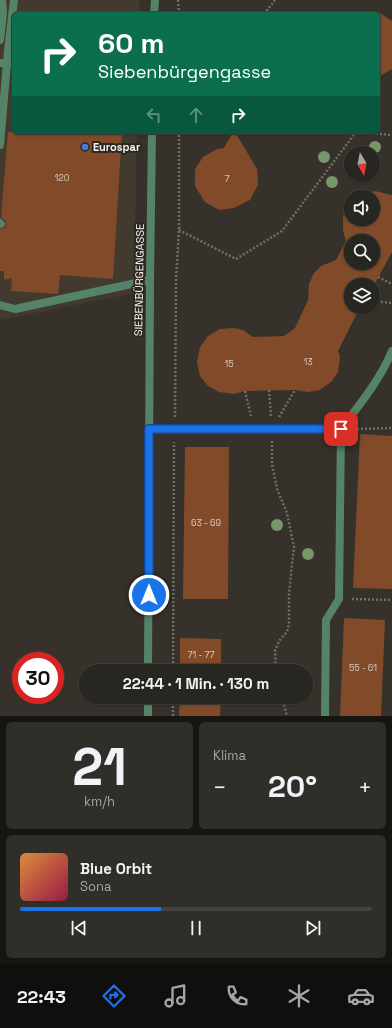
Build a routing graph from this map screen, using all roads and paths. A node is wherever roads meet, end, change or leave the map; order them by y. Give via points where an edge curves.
1 (2, 0) edge
2 (14, 0) edge
3 (155, 0) edge
4 (178, 0) edge
5 (275, 0) edge
6 (13, 12) edge
7 (154, 12) edge
8 (178, 12) edge
9 (266, 12) edge
10 (12, 17) edge
11 (0, 40) edge
12 (7, 64) edge
13 (152, 134) edge
14 (179, 134) edge
15 (355, 134) edge
16 (380, 134) edge
17 (392, 135) edge
18 (0, 145) edge
19 (179, 230) junction
20 (378, 277) dead end
21 (150, 280) junction
22 (392, 284) edge
23 (380, 302) edge
24 (392, 303) edge
25 (0, 306) edge
26 (392, 351) edge
27 (269, 390) dead end
28 (295, 390) dead end
29 (245, 391) dead end
30 (392, 428) edge
31 (149, 429) junction
32 (272, 429) junction
33 (341, 429) junction
34 (174, 430) junction
35 (339, 599) junction
36 (392, 600) edge
37 (148, 664) edge
38 (173, 664) edge
39 (276, 664) edge
40 (148, 704) edge
41 (173, 704) edge
42 (284, 704) edge
43 (148, 716) edge
44 (173, 716) edge
45 (287, 716) edge
46 (325, 716) edge

1 - 11 street
2 - 6 street
3 - 7 street
4 - 8 path
5 - 9 path
10 - 12 street
12 - 18 street
13 - 21 street, SIEBENBÜRGENGASSE
14 - 19 path
15 - 19 path via 282,231 236,259
16 - 17 path
19 - 34 path
20 - 22 path
21 - 25 street via 15,309
21 - 31 street, SIEBENBÜRGENGASSE
23 - 24 path
26 - 33 street via 370,391
27 - 32 path
28 - 32 path
29 - 32 path via 251,416
30 - 33 path
31 - 34 street
31 - 37 street, SIEBENBÜRGENGASSE
32 - 33 street
32 - 34 street
32 - 39 path via 272,464 277,490 287,512 294,547 289,593 289,624 275,651
33 - 35 street
34 - 38 path
35 - 36 path
35 - 46 street via 326,620
40 - 43 street
41 - 44 path
42 - 45 path

